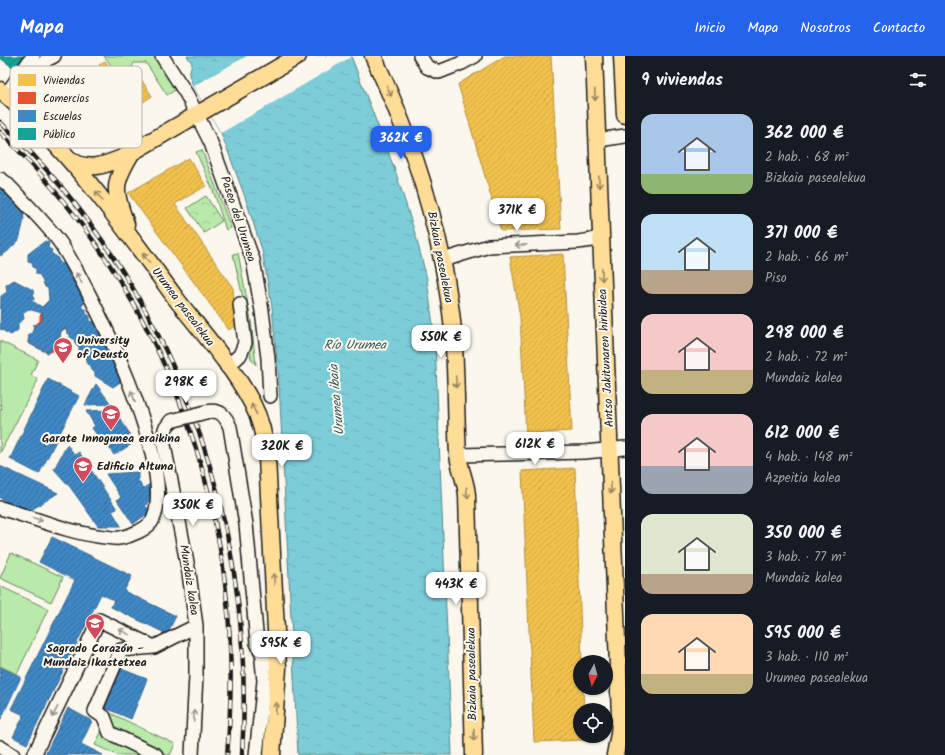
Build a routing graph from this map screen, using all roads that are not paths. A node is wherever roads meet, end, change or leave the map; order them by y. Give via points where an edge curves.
1 (32, 56) edge
2 (54, 56) edge
3 (162, 56) edge
4 (298, 56) edge
5 (373, 56) edge
6 (420, 56) edge
7 (475, 56) edge
8 (594, 56) edge
9 (622, 56) edge
10 (26, 66) edge
11 (40, 66) edge
12 (201, 112) junction
13 (625, 115) edge
14 (625, 136) edge
15 (597, 143) junction
16 (142, 146) edge
17 (58, 148) edge
18 (139, 148) edge
19 (132, 152) junction
20 (68, 158) junction
21 (0, 179) edge
22 (601, 236) junction
23 (132, 238) junction
24 (443, 260) junction
25 (240, 304) dead end
26 (228, 367) junction
27 (270, 396) dead end
28 (168, 425) junction
29 (147, 433) junction
30 (617, 448) edge
31 (458, 455) junction
32 (0, 508) edge
33 (196, 626) junction
34 (154, 647) junction
35 (261, 655) junction
36 (278, 686) junction
37 (0, 747) edge
38 (266, 753) edge
39 (13, 755) edge
40 (34, 755) edge
41 (156, 755) edge
42 (192, 755) edge
43 (474, 755) edge
44 (615, 755) edge

1 - 10 street
2 - 11 street
3 - 12 street, Paseo del Urumea
4 - 12 main road
5 -> 24 main road, Bizkaia pasealekua via 421,173
6 - 7 street via 427,67 439,72
8 -> 15 main road, Antso Jakitunaren hiribidea
9 - 13 main road
12 - 16 main road
12 - 27 street, Paseo del Urumea via 253,260 268,358
14 - 15 street
15 -> 22 main road, Antso Jakitunaren hiribidea
17 - 20 main road, Urumea pasealekua
18 - 19 main road
19 - 20 main road via 96,167 81,165
19 - 23 main road via 121,171 116,189
23 -> 20 main road, Urumea pasealekua
29 -> 21 street via 123,368 98,312 60,243
22 -> 24 street via 578,242 488,246
22 -> 30 main road, Antso Jakitunaren hiribidea
26 -> 23 main road, Urumea pasealekua
24 -> 31 main road, Bizkaia pasealekua via 455,350
25 - 26 street via 245,343 240,355
36 -> 26 main road, Urumea pasealekua via 266,444 258,416
28 - 29 street
28 - 33 street, Mundaiz kalea via 163,440 189,573
28 - 35 street, bridge via 214,410 221,412 230,427 246,524 257,643
32 -> 29 street via 86,534 119,538 142,530 153,521 158,508 158,489
30 - 31 street via 585,452
30 -> 44 main road, Antso Jakitunaren hiribidea via 620,716
31 -> 43 main road, Bizkaia pasealekua via 467,495
33 - 34 street
42 -> 33 street, Mundaiz kalea
34 -> 40 street via 99,620
34 - 41 street via 121,650 95,711 104,717 110,733
35 - 36 street
35 - 38 street, Urumea pasealekua
38 -> 36 main road, Urumea pasealekua
37 - 39 street

